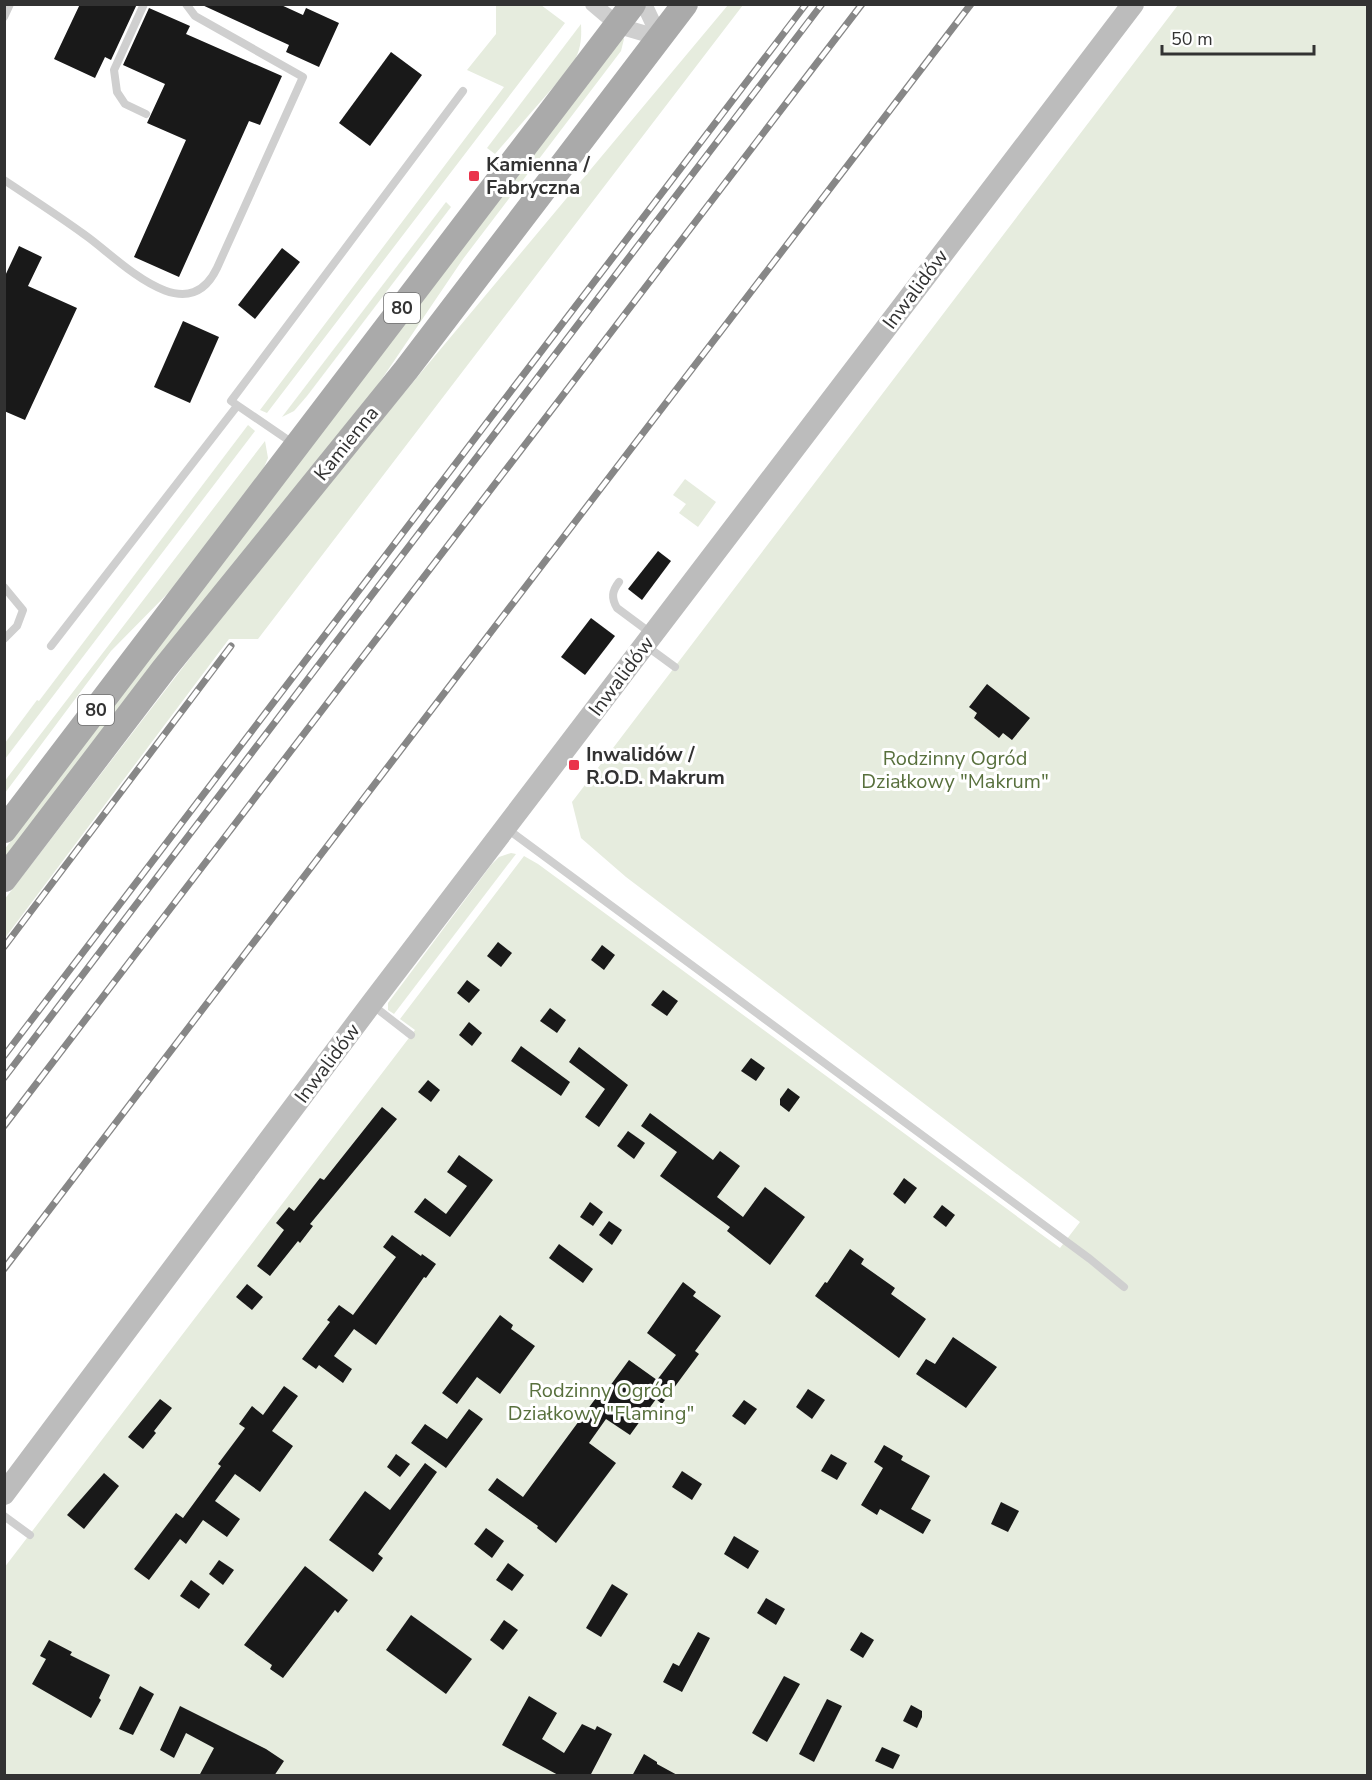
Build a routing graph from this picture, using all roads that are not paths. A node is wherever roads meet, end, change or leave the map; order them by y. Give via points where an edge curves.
1 (10, 4) edge
2 (144, 4) edge
3 (186, 4) edge
4 (593, 4) edge
5 (633, 4) edge
6 (644, 4) edge
7 (685, 4) edge
8 (1133, 4) edge
9 (4, 17) edge
10 (619, 26) junction
11 (660, 38) junction
12 (463, 91) dead end
13 (146, 114) dead end
14 (4, 180) edge
15 (237, 406) junction
16 (297, 446) junction
17 (619, 582) dead end
18 (4, 587) edge
19 (4, 639) edge
20 (649, 640) junction
21 (51, 646) dead end
22 (675, 667) dead end
23 (506, 828) junction
24 (4, 830) edge
25 (4, 879) edge
26 (371, 1004) junction
27 (411, 1035) dead end
28 (1124, 1287) dead end
29 (4, 1494) edge
30 (4, 1516) edge
31 (30, 1535) dead end

1 - 9 lane
2 - 13 lane via 114,70 114,80 125,104
3 - 14 lane via 195,16 303,77 208,283 184,295 141,279
4 - 10 street
5 - 10 main road, Kamienna / 80
6 - 11 street
7 - 11 main road, Kamienna / 80
8 - 20 street, Inwalidów
10 - 11 street
10 - 16 main road, Kamienna / 80
11 - 25 main road, Kamienna / 80 via 406,370 164,669
12 - 15 lane via 231,401
15 - 16 lane
15 - 21 lane
16 - 24 main road, Kamienna / 80
17 - 20 lane via 613,597 617,608
18 - 19 lane via 24,610 17,626
20 - 22 lane
20 - 23 street, Inwalidów
23 - 26 street, Inwalidów
23 - 28 lane
26 - 27 lane
26 - 29 street, Inwalidów
30 - 31 lane

